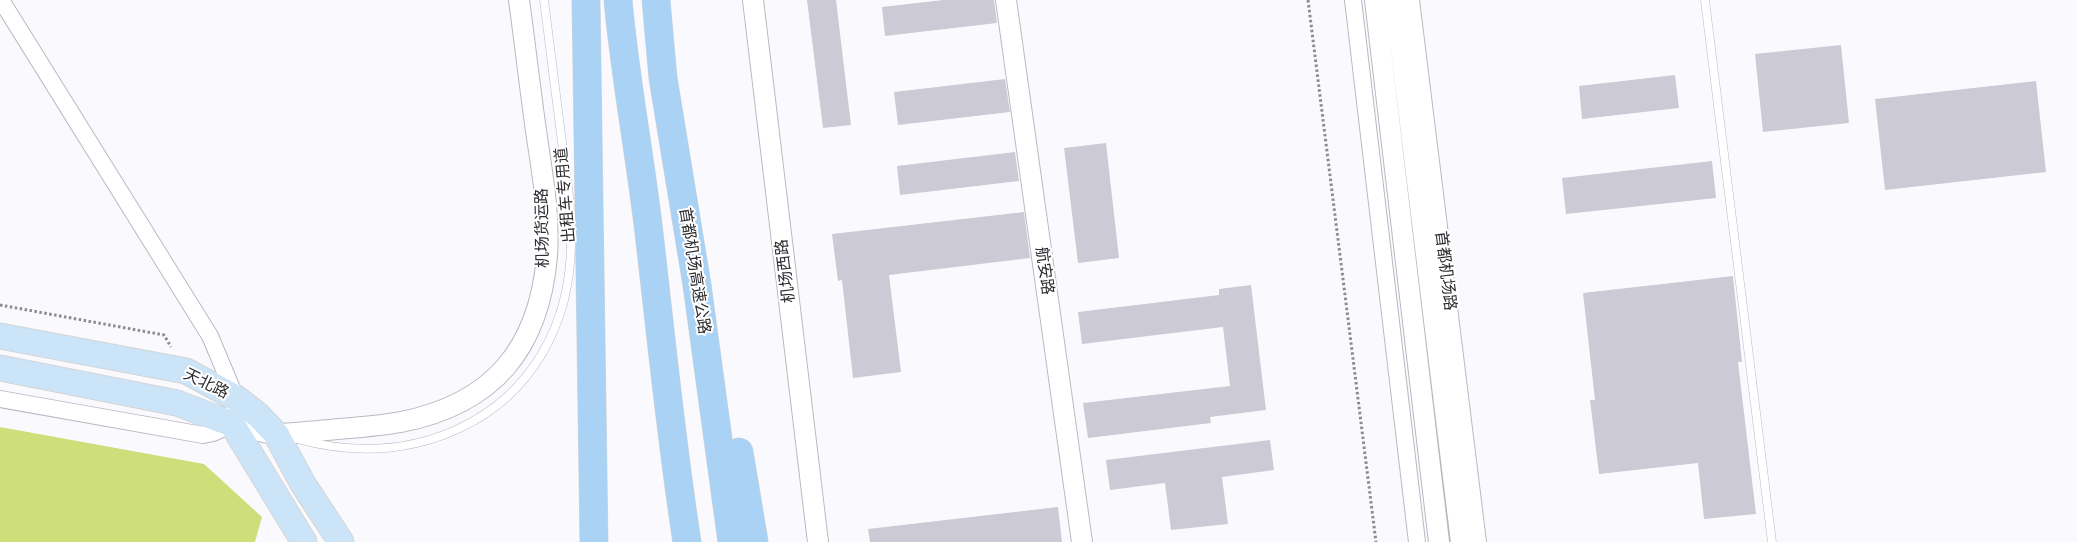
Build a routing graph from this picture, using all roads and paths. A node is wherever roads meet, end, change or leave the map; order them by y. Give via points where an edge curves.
1 (1, 0) edge
2 (519, 0) edge
3 (544, 0) edge
4 (586, 0) edge
5 (618, 0) edge
6 (656, 0) edge
7 (753, 0) edge
8 (1006, 0) edge
9 (1308, 0) edge
10 (1353, 0) edge
11 (1375, 0) edge
12 (1396, 0) edge
13 (1411, 0) edge
14 (1705, 0) edge
15 (663, 78) junction
16 (0, 305) edge
17 (0, 336) edge
18 (0, 368) edge
19 (186, 371) junction
20 (236, 398) junction
21 (0, 399) edge
22 (232, 424) junction
23 (276, 434) junction
24 (675, 450) junction
25 (304, 542) edge
26 (341, 542) edge
27 (594, 542) edge
28 (668, 542) edge
29 (687, 542) edge
30 (732, 542) edge
31 (754, 542) edge
32 (818, 542) edge
33 (1082, 542) edge
34 (1376, 542) edge
35 (1417, 542) edge
36 (1439, 542) edge
37 (1461, 542) edge
38 (1478, 542) edge
39 (1772, 542) edge

1 - 20 street via 210,336
2 - 23 street, 机场货运路 via 546,212 544,279 529,332 497,376 484,388 452,407 388,424
3 - 23 lane, 出租车专用道 via 567,182 571,246 560,315 544,353 507,399 478,420 444,436 375,450 323,446
4 - 27 highway
5 - 24 highway
6 - 15 highway, 首都机场高速公路
7 - 32 street, 机场西路
8 - 33 street, 航安路
9 - 34 path
10 - 35 street
11 - 36 street
12 - 37 street, 首都机场路
13 - 38 street, 首都机场路
14 - 39 lane
15 - 30 highway, 首都机场高速公路
15 - 31 highway via 696,202
16 - 19 path via 164,335
17 - 19 main road, 天北路
18 - 22 main road, 天北路 via 177,403
19 - 20 main road, 天北路
20 - 22 street
20 - 23 main road, 天北路
21 - 22 street via 194,435 213,433
22 - 23 street, 机场货运路
22 - 25 main road, 天北路
23 - 26 main road, 天北路
24 - 28 highway
24 - 29 highway

